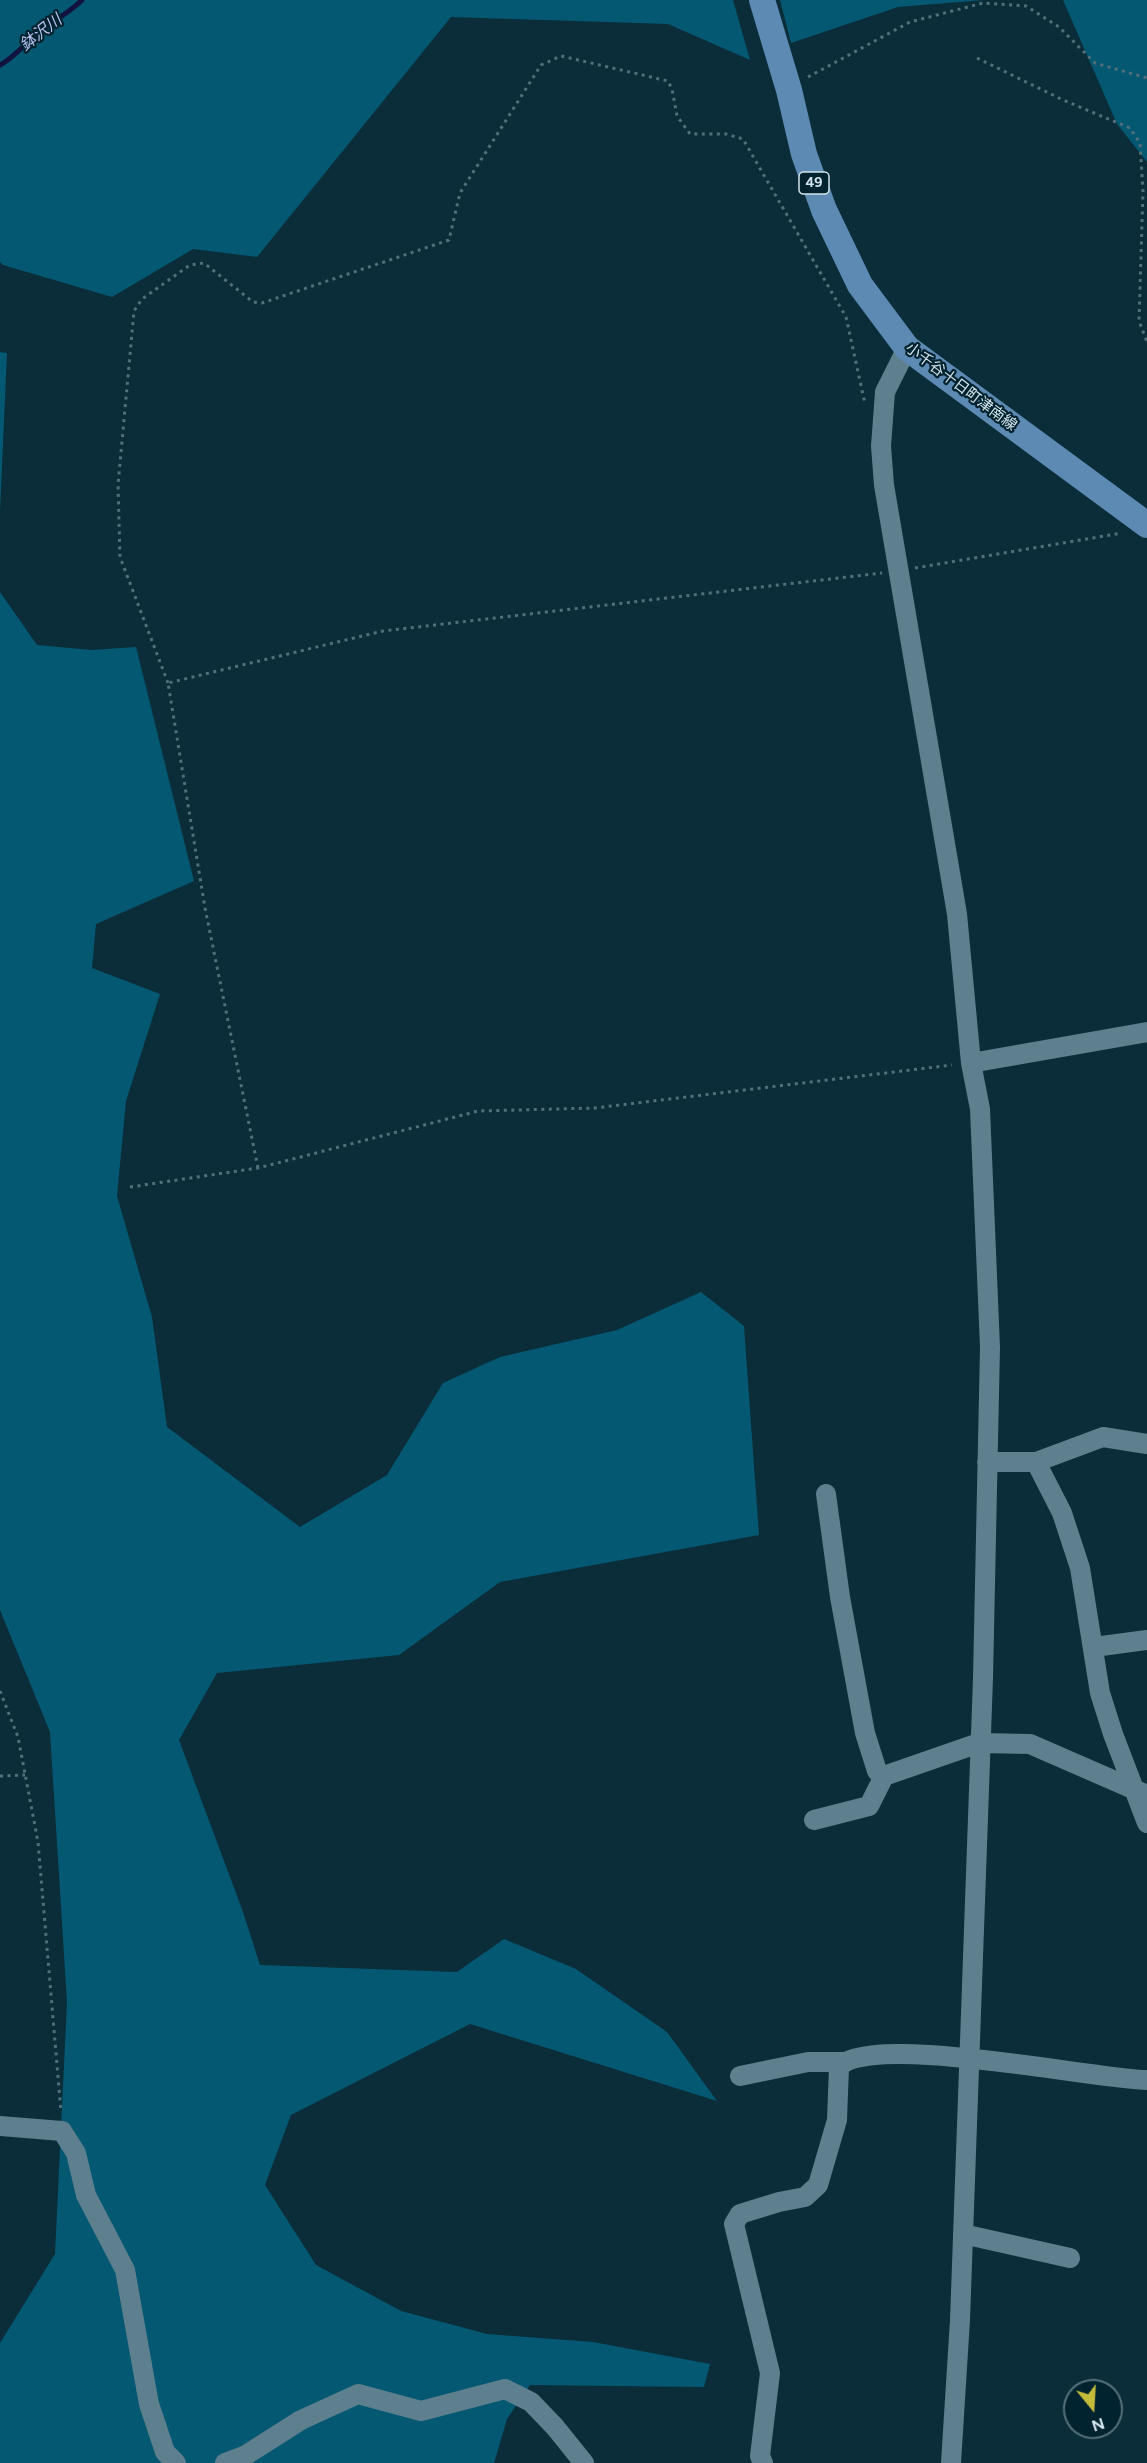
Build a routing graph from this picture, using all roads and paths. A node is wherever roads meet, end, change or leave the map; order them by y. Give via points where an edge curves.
1 (762, 0) edge
2 (977, 58) dead end
3 (1147, 78) edge
4 (789, 90) junction
5 (1147, 342) edge
6 (907, 348) junction
7 (883, 417) junction
8 (1135, 529) edge
9 (899, 571) junction
10 (168, 682) junction
11 (1147, 1032) edge
12 (971, 1063) junction
13 (258, 1168) junction
14 (130, 1187) dead end
15 (1147, 1444) edge
16 (987, 1462) junction
17 (1036, 1462) junction
18 (826, 1494) dead end
19 (1147, 1640) edge
20 (1094, 1647) junction
21 (0, 1691) edge
22 (980, 1743) junction
23 (25, 1775) junction
24 (0, 1776) edge
25 (884, 1776) junction
26 (1140, 1791) edge
27 (814, 1820) dead end
28 (1147, 1823) edge
29 (969, 2059) junction
30 (843, 2062) junction
31 (740, 2076) dead end
32 (1147, 2080) edge
33 (0, 2126) edge
34 (62, 2132) junction
35 (963, 2234) junction
36 (1070, 2258) dead end
37 (176, 2463) edge
38 (225, 2463) edge
39 (584, 2463) edge
40 (763, 2463) edge
41 (951, 2463) edge

1 - 4 main road, 小千谷十日町津南線 / 49
2 - 5 path via 1130,128 1140,142 1143,191 1139,321
3 - 4 path via 1095,63 1059,27 1026,6 983,3 910,22
4 - 6 main road, 小千谷十日町津南線 / 49 via 804,154 824,210 860,285
6 - 7 street via 885,392
6 - 8 main road, 小千谷十日町津南線 / 49
7 - 9 street via 884,485
7 - 10 path via 863,402 846,317 743,139 726,134 690,134 677,116 668,81 561,56 541,65 460,193 449,240 262,303 253,302 204,263 190,265 142,299 134,312 118,485 120,557
8 - 9 path
9 - 10 path via 383,631
9 - 12 street via 957,914
10 - 13 path via 205,908
11 - 12 street
12 - 13 path via 595,1108 478,1111
12 - 16 street via 980,1109 988,1311
13 - 14 path
15 - 17 street via 1103,1437
16 - 17 street
16 - 22 street
17 - 20 street via 1066,1524 1080,1568
18 - 25 street via 859,1704 877,1771
19 - 20 street
20 - 26 street via 1100,1693 1113,1734
21 - 23 path via 18,1737
22 - 25 street
22 - 26 street via 1029,1744
22 - 29 street
23 - 24 path
23 - 34 path via 38,1842
25 - 27 street via 869,1806
26 - 28 street
29 - 30 street via 919,2054
29 - 32 street
29 - 35 street
30 - 31 street via 808,2062
30 - 40 street via 839,2067 837,2120 818,2185 806,2197 740,2214 735,2224 770,2373 760,2456
33 - 34 street
34 - 37 street via 76,2153 86,2195 125,2270 149,2404 165,2452
35 - 36 street
35 - 41 street
38 - 39 street via 246,2455 301,2420 358,2394 421,2411 505,2389 531,2402

